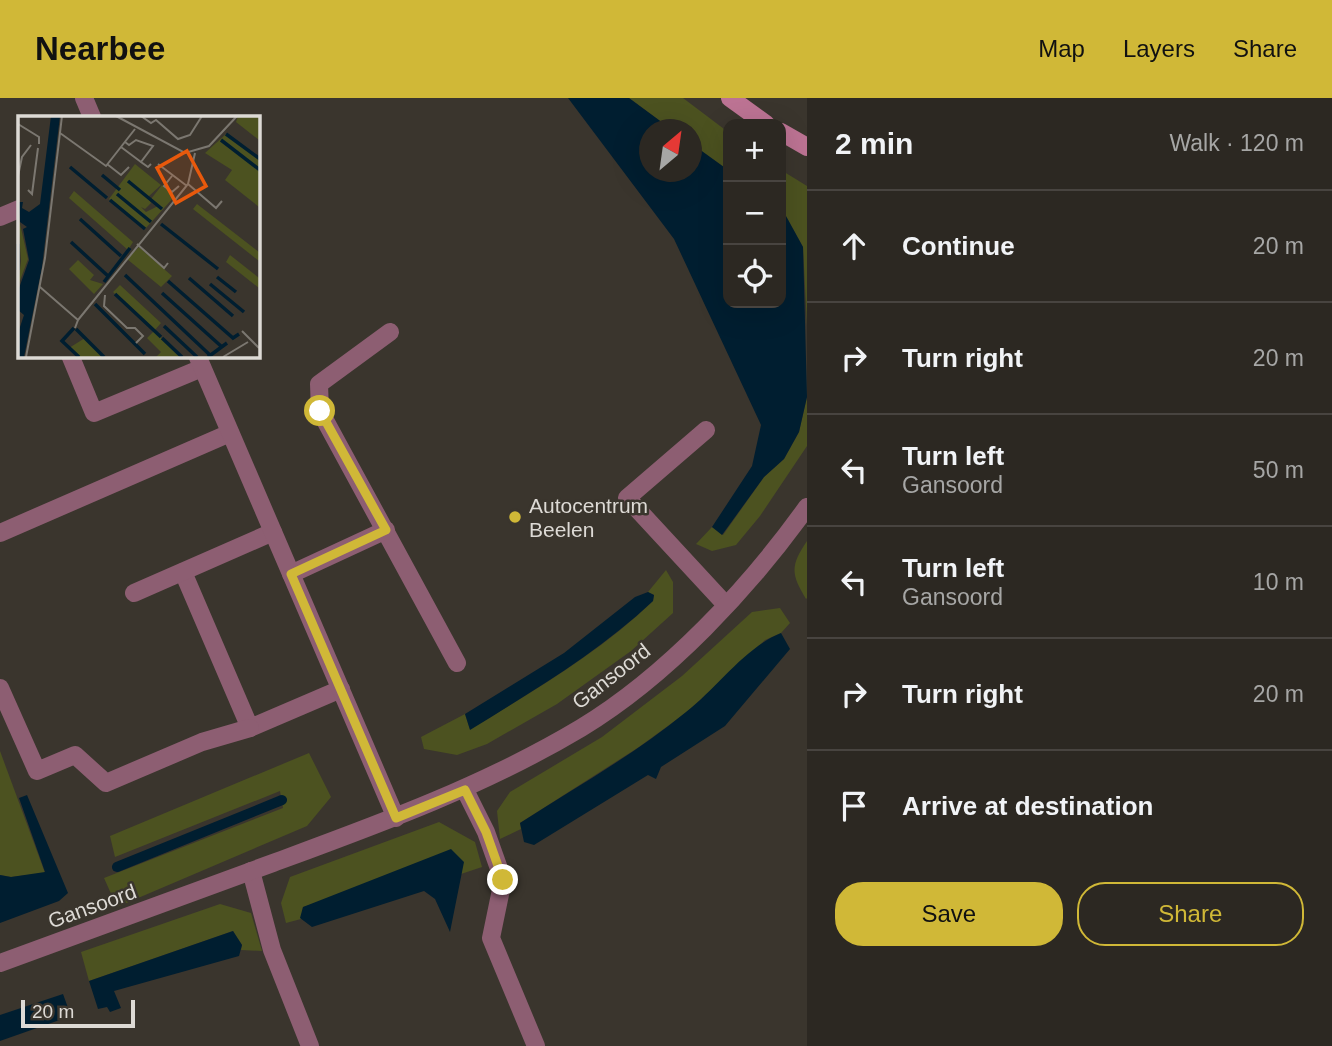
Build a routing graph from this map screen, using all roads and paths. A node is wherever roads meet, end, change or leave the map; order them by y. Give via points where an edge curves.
1 (84, 98) edge
2 (730, 98) edge
3 (92, 116) edge
4 (759, 119) edge
5 (786, 135) edge
6 (807, 146) edge
7 (18, 209) edge
8 (0, 217) edge
9 (390, 332) dead end
10 (71, 357) edge
11 (199, 362) edge
12 (706, 430) dead end
13 (230, 433) junction
14 (807, 508) edge
15 (386, 530) junction
16 (0, 533) edge
17 (273, 533) junction
18 (183, 572) junction
19 (291, 574) junction
20 (134, 593) dead end
21 (726, 605) junction
22 (457, 663) dead end
23 (0, 688) edge
24 (341, 689) junction
25 (250, 728) junction
26 (465, 790) junction
27 (396, 818) junction
28 (251, 871) junction
29 (0, 963) edge
30 (310, 1046) edge
31 (536, 1046) edge

1 - 3 street
2 - 4 main road
5 - 6 main road
7 - 8 street
9 - 15 street via 320,384 320,411
10 - 11 street via 94,413
11 - 13 street
12 - 21 street via 627,498
13 - 16 street
13 - 17 street
14 - 21 street, Gansoord
15 - 19 street
15 - 22 street
17 - 18 street
17 - 19 street
18 - 20 street
18 - 25 street
19 - 24 street
21 - 26 street, Gansoord via 613,706
23 - 25 street via 37,771 75,755 106,782 202,742
24 - 25 street
24 - 27 street
26 - 27 street, Gansoord
26 - 31 street via 503,880 491,938
27 - 28 street, Gansoord
28 - 29 street, Gansoord
28 - 30 street via 272,950

